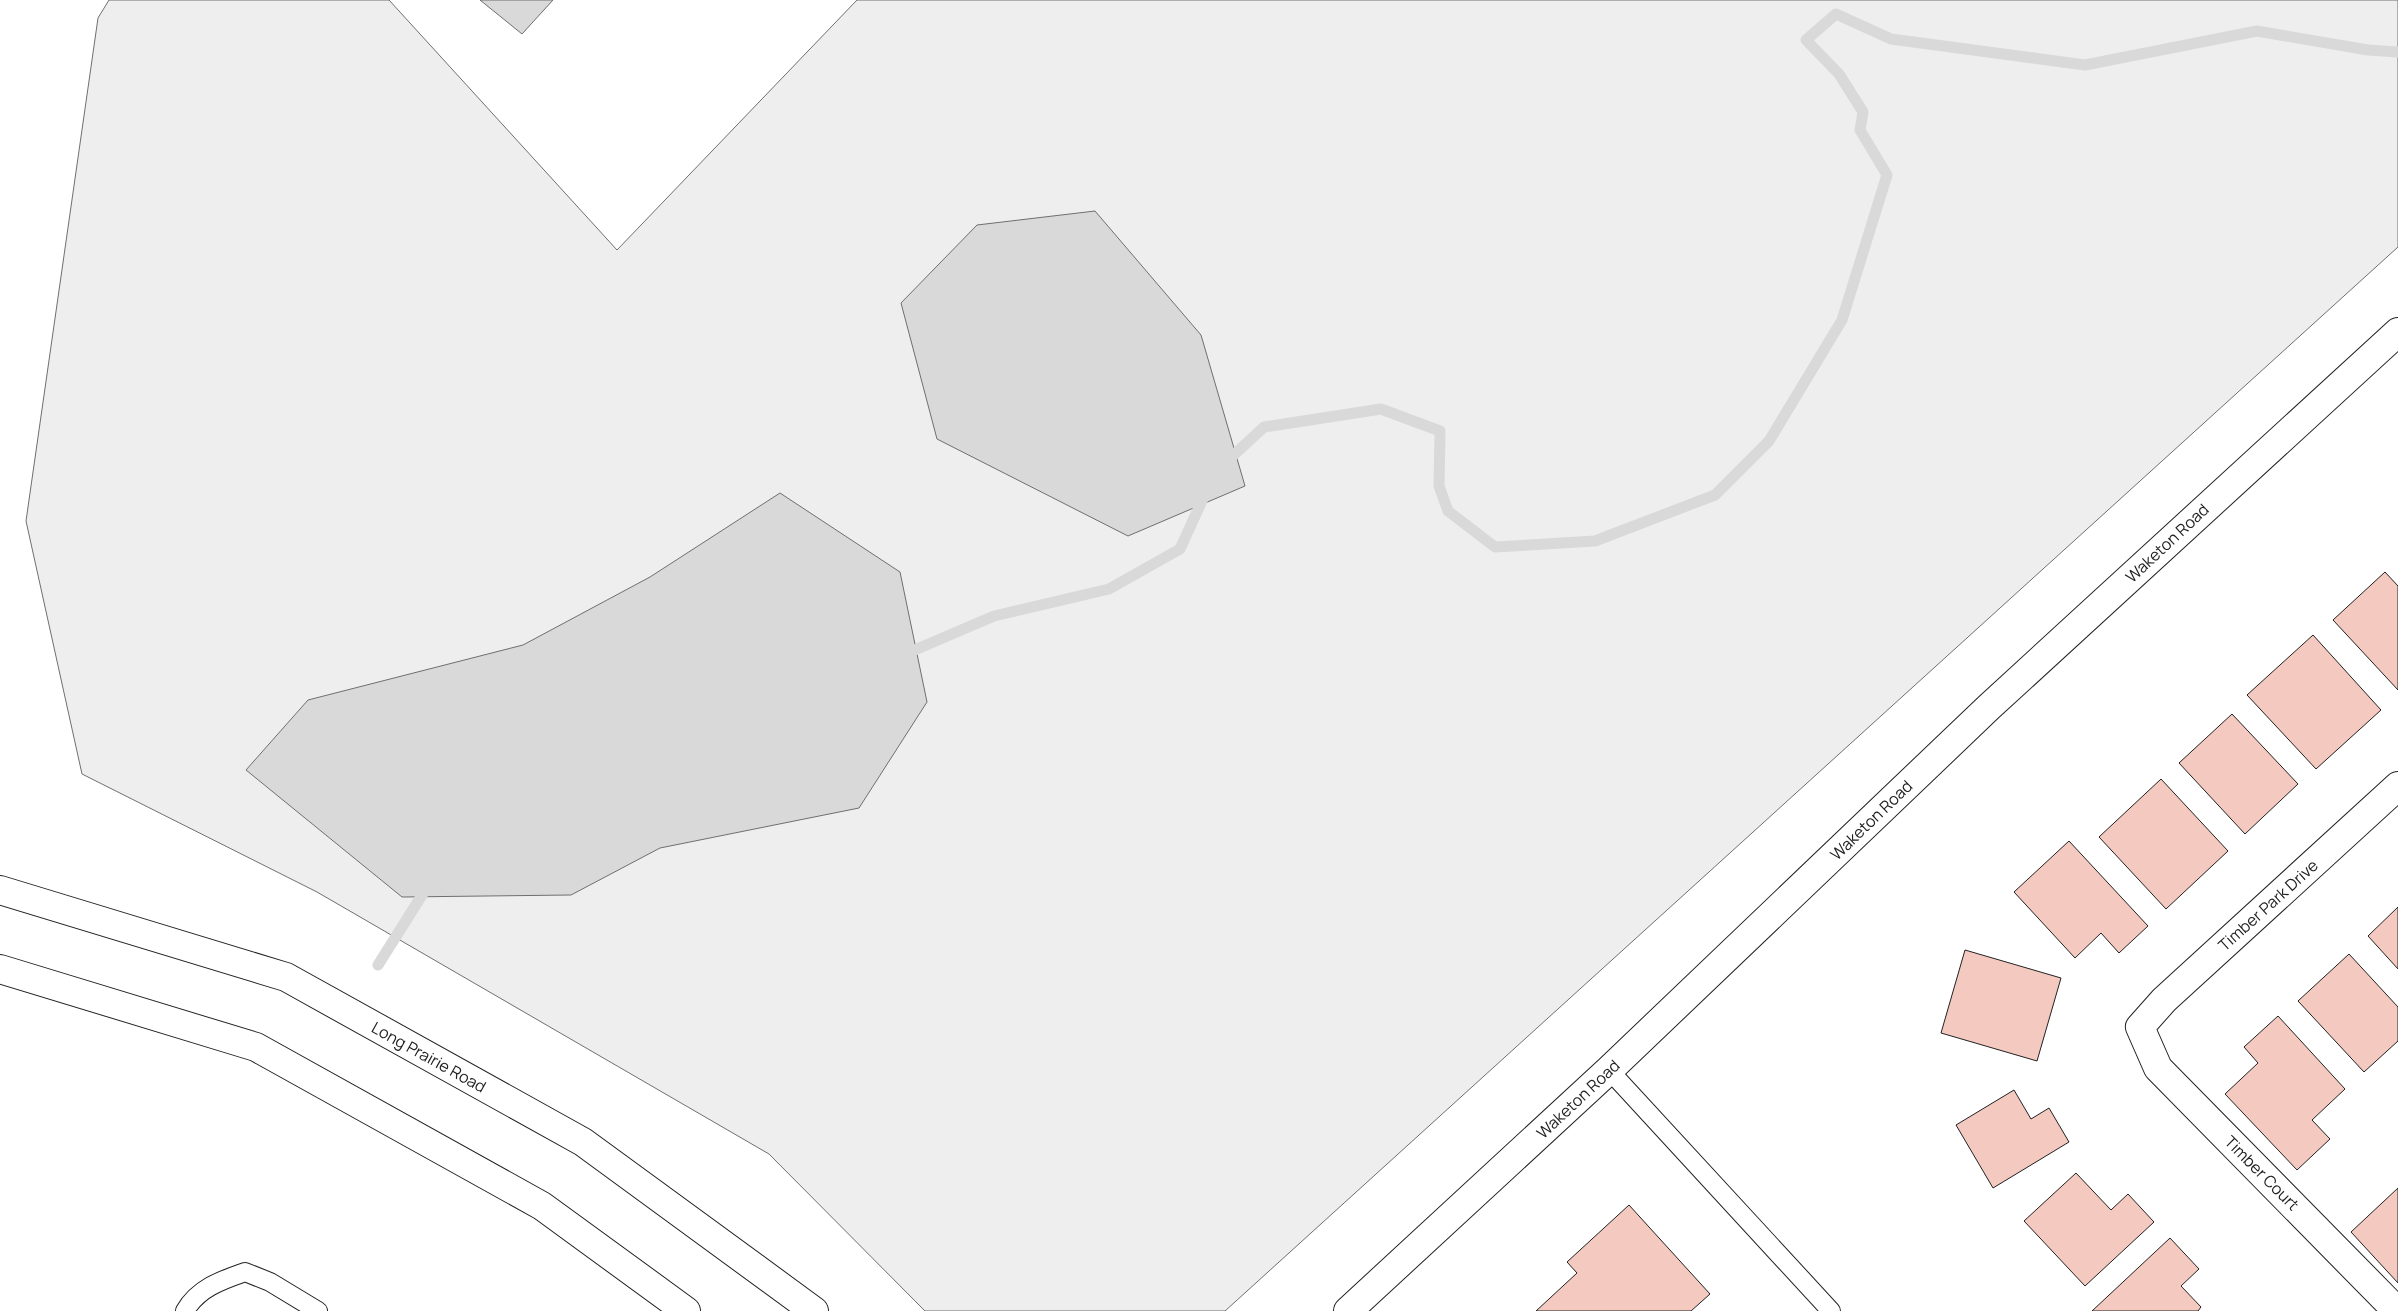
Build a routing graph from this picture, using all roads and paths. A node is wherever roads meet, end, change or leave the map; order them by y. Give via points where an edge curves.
1 (2398, 332) edge
2 (2398, 786) edge
3 (0, 890) edge
4 (0, 969) edge
5 (2140, 1027) joint
6 (1609, 1070) junction
7 (1826, 1309) edge
8 (185, 1311) edge
9 (318, 1311) edge
10 (686, 1311) edge
11 (814, 1311) edge
12 (1348, 1311) edge
13 (2397, 1311) edge

1 - 6 street, Waketon Road via 1989,707
2 - 5 street, Timber Park Drive via 2164,1000
3 - 11 street, Long Prairie Road via 286,977 583,1142
4 - 10 street via 256,1047 542,1206
5 - 13 street, Timber Court via 2158,1068
6 - 7 lane
6 - 12 street, Waketon Road
8 - 9 lane via 191,1299 216,1282 246,1272 270,1282

